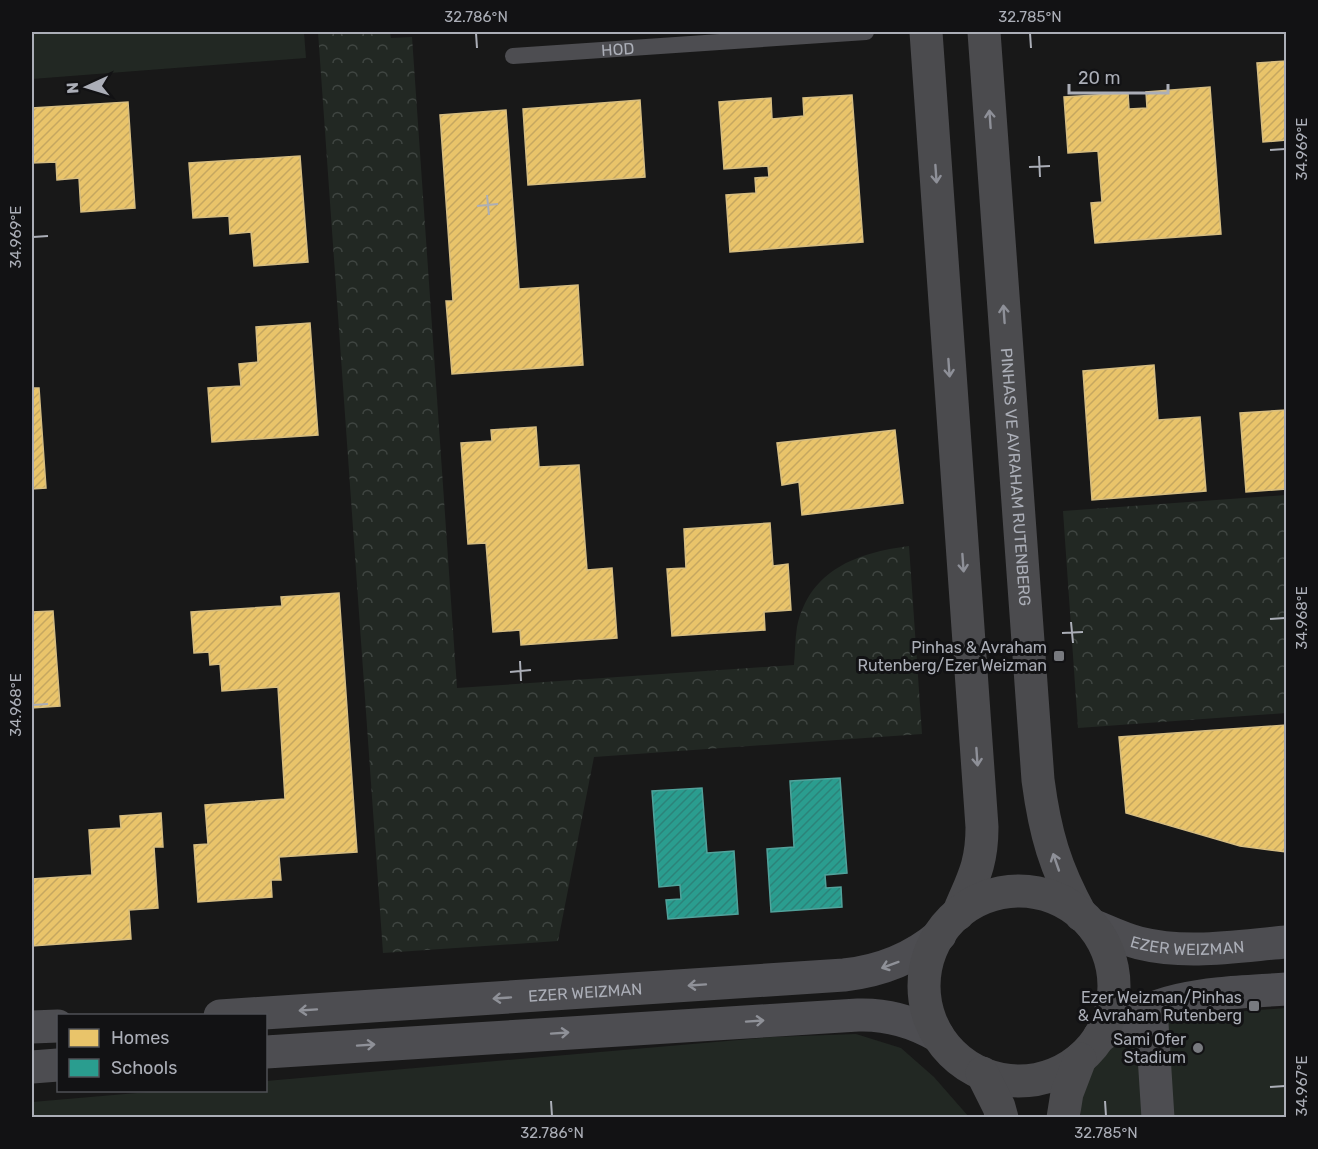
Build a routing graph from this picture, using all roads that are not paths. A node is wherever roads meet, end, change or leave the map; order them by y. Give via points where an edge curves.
1 (866, 32) edge
2 (926, 32) edge
3 (984, 32) edge
4 (513, 56) dead end
5 (1086, 920) junction
6 (949, 924) junction
7 (1287, 942) edge
8 (1287, 989) edge
9 (1151, 1008) junction
10 (250, 1014) edge
11 (57, 1026) edge
12 (32, 1028) edge
13 (939, 1036) junction
14 (1090, 1048) junction
15 (267, 1052) edge
16 (57, 1065) edge
17 (32, 1067) edge
18 (982, 1073) junction
19 (1002, 1118) edge
20 (1063, 1118) edge
21 (1158, 1118) edge

1 - 4 lane, HOD
2 -> 6 main road via 982,827 978,868
5 -> 3 main road, PINHAS VE AVRAHAM RUTENBERG via 1053,855 1038,780
5 - 6 main road via 1056,899 1028,892 997,894 970,905
5 - 7 street, EZER WEIZMAN via 1129,940 1175,948
5 - 14 main road via 1107,950 1114,980 1111,1010
6 -> 10 street, EZER WEIZMAN via 921,950 894,964 844,975
6 - 13 main road via 932,948 925,978 927,1008
8 - 9 street via 1195,996
9 - 14 street via 1130,1018
9 - 21 street
11 - 12 street
15 -> 13 street via 868,1014 905,1021
13 - 18 main road via 957,1058
14 - 18 main road via 1055,1074 1026,1081
14 - 20 main road via 1067,1093
16 - 17 street
18 - 19 main road

